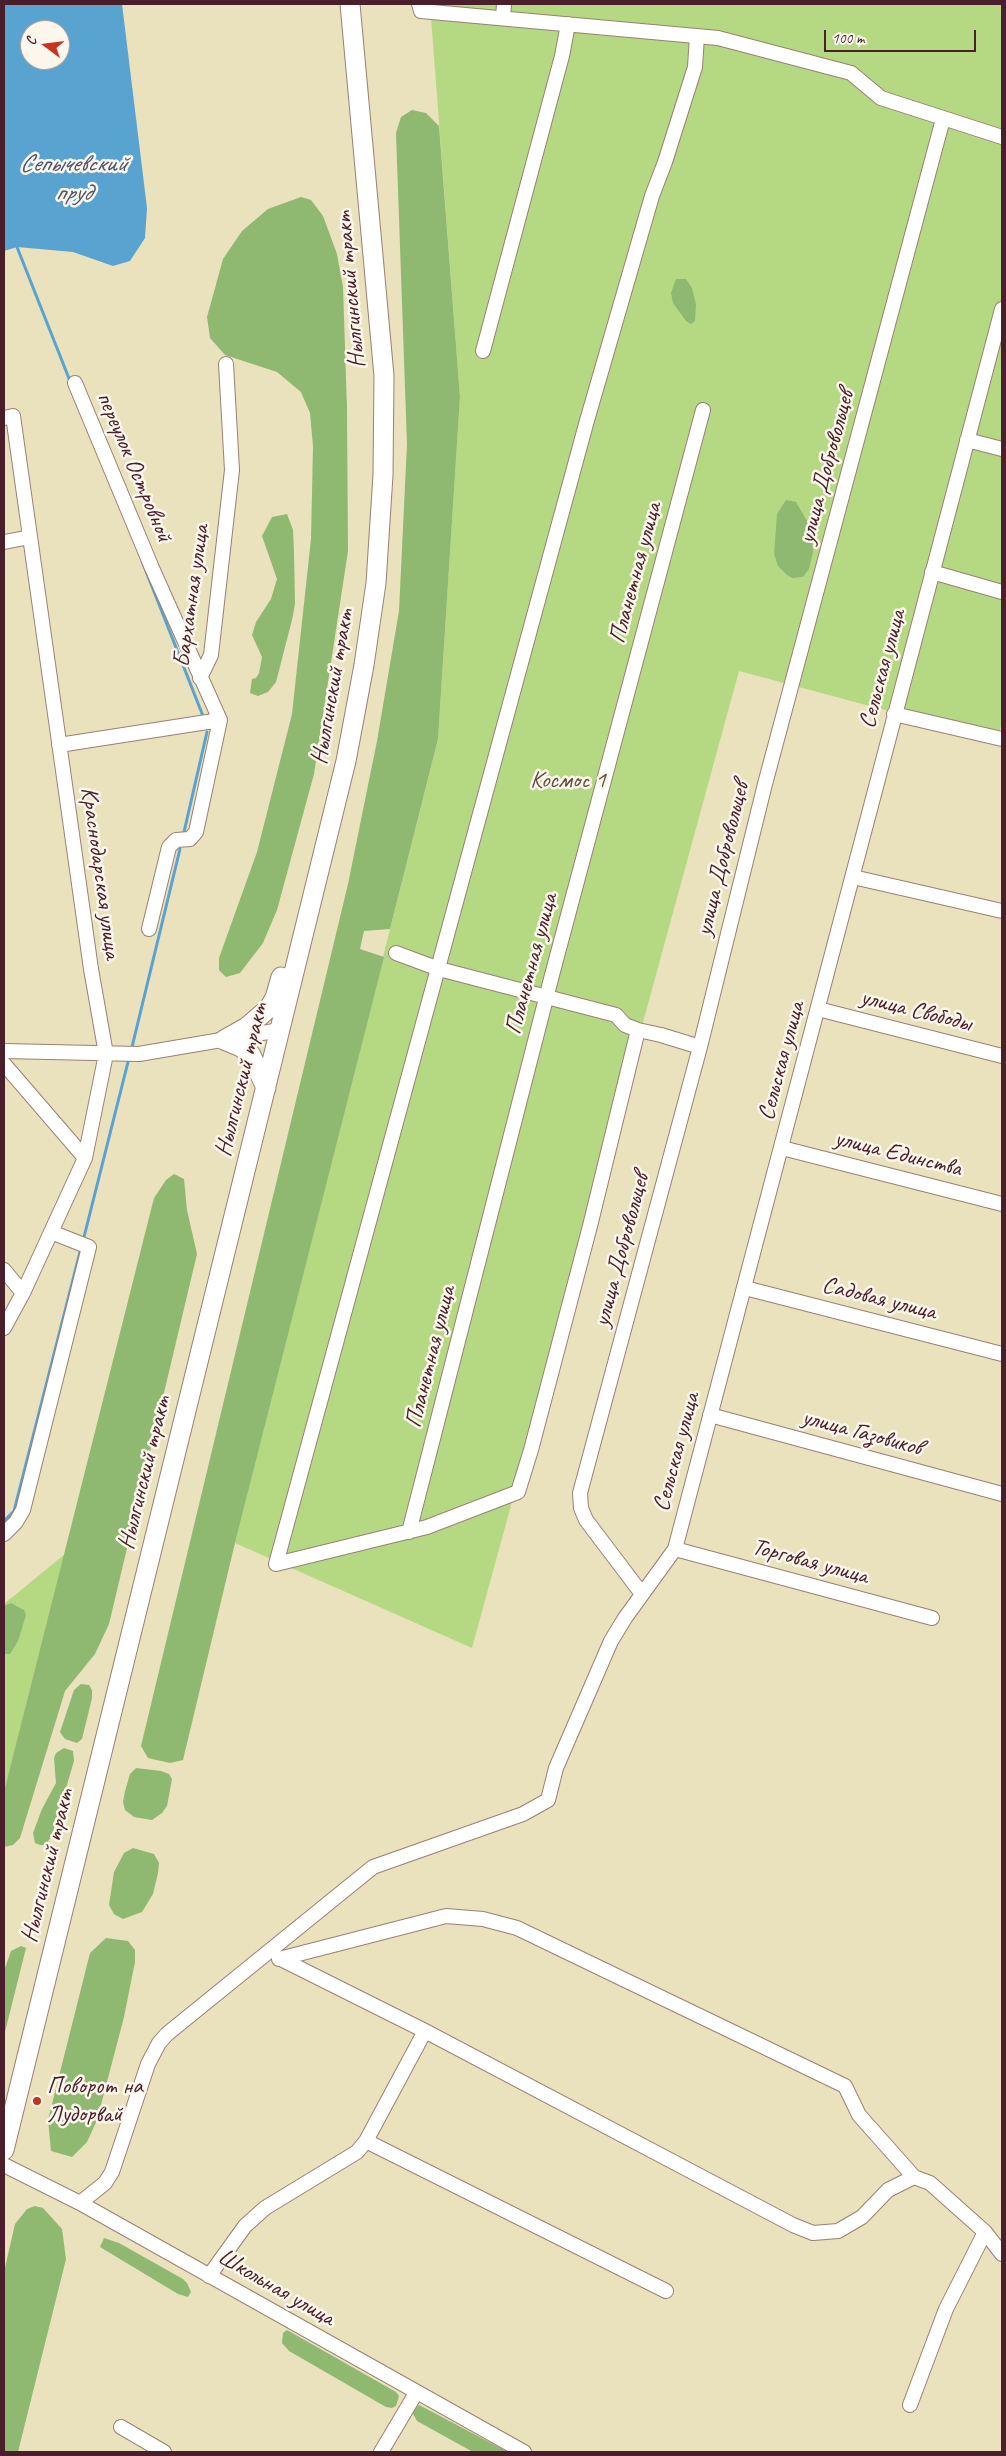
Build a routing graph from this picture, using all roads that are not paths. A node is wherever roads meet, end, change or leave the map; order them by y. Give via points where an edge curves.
1 (350, 4) edge
2 (419, 4) edge
3 (504, 4) edge
4 (503, 18) junction
5 (568, 24) junction
6 (697, 36) junction
7 (943, 119) junction
8 (1002, 137) edge
9 (1002, 309) edge
10 (483, 351) dead end
11 (226, 364) dead end
12 (75, 383) dead end
13 (703, 410) dead end
14 (4, 418) edge
15 (967, 440) junction
16 (1002, 449) edge
17 (30, 537) junction
18 (4, 542) edge
19 (932, 572) junction
20 (1002, 592) edge
21 (200, 678) junction
22 (894, 714) junction
23 (220, 720) junction
24 (1002, 740) edge
25 (59, 745) junction
26 (340, 786) junction
27 (853, 877) junction
28 (1002, 911) edge
29 (149, 929) dead end
30 (396, 953) dead end
31 (439, 969) junction
32 (546, 995) junction
33 (818, 1009) junction
34 (280, 1030) junction
35 (638, 1030) junction
36 (224, 1040) junction
37 (700, 1047) junction
38 (4, 1051) edge
39 (106, 1054) junction
40 (1002, 1056) edge
41 (4, 1064) edge
42 (266, 1088) junction
43 (782, 1148) junction
44 (85, 1158) junction
45 (1002, 1204) edge
46 (51, 1232) junction
47 (4, 1270) edge
48 (745, 1288) junction
49 (23, 1293) junction
50 (4, 1328) edge
51 (1002, 1354) edge
52 (710, 1415) junction
53 (1002, 1494) edge
54 (409, 1532) junction
55 (4, 1534) edge
56 (675, 1549) junction
57 (642, 1594) junction
58 (932, 1618) dead end
59 (263, 1958) junction
60 (283, 1960) junction
61 (425, 2031) junction
62 (366, 2141) junction
63 (4, 2150) edge
64 (4, 2165) edge
65 (914, 2177) junction
66 (80, 2203) junction
67 (985, 2232) junction
68 (1002, 2254) edge
69 (209, 2276) junction
70 (666, 2291) dead end
71 (416, 2393) junction
72 (910, 2405) dead end
73 (121, 2427) dead end
74 (164, 2452) edge
75 (381, 2452) edge
76 (524, 2452) edge

1 - 26 main road, Нылгинский тракт via 384,376 383,475 376,583 364,665
2 - 4 street via 421,11
3 - 4 street
4 - 5 street
5 - 6 street
5 - 10 street
6 - 7 street via 718,38 851,73 882,98
6 - 31 street via 695,67 652,196 586,424
7 - 8 street
7 - 37 street, улица Добровольцев via 768,774
9 - 15 street, Сельская улица
11 - 21 street, Бархатная улица via 232,470 211,655
12 - 21 street, переулок Островной
13 - 32 street, Планетная улица
14 - 17 street, Краснодарская улица via 13,416
15 - 16 street
15 - 19 street, Сельская улица
17 - 18 street
17 - 25 street, Краснодарская улица
19 - 20 street
19 - 22 street, Сельская улица
21 - 23 street, Бархатная улица
22 - 24 street
22 - 27 street, Сельская улица
23 - 25 street
23 - 29 street via 196,832 190,839 176,840 170,847
25 - 39 street, Краснодарская улица
26 - 34 main road, Нылгинский тракт
26 - 36 main road via 323,813 275,998 259,1018
27 - 28 street
27 - 33 street, Сельская улица
30 - 31 street
31 - 32 street
31 - 54 street via 276,1564
32 - 35 street via 616,1015
32 - 54 street, Планетная улица
33 - 40 street, улица Свободы
33 - 43 street, Сельская улица
34 - 36 street
34 - 42 main road, Нылгинский тракт
35 - 37 street
35 - 54 street via 590,1226 518,1492
36 - 39 street via 139,1054
36 - 42 main road via 251,1055
37 - 57 street, улица Добровольцев via 580,1493 586,1520
38 - 39 street
39 - 44 street, Краснодарская улица
41 - 44 street
42 - 63 main road, Нылгинский тракт
43 - 45 street, улица Единства
43 - 48 street, Сельская улица
44 - 46 street, Краснодарская улица
46 - 49 street, Краснодарская улица
46 - 55 street via 89,1247 23,1510
47 - 49 street
48 - 51 street, Садовая улица
48 - 52 street, Сельская улица
49 - 50 street, Краснодарская улица
52 - 53 street, улица Газовиков
52 - 56 street, Сельская улица
56 - 57 street, Сельская улица
56 - 58 street, Торговая улица
57 - 59 street, Сельская улица via 612,1640 556,1768 548,1800 523,1814 373,1867
59 - 60 street
59 - 66 street via 159,2042 148,2064 112,2172 105,2183
60 - 61 street
60 - 65 street via 446,1916 483,1919 517,1928 846,2086 859,2115
61 - 62 street
61 - 65 street via 813,2233 838,2231 862,2217 888,2190
62 - 69 street via 340,2164 265,2208 245,2226
62 - 70 street
64 - 66 street, Школьная улица
65 - 67 street via 930,2183
66 - 69 street, Школьная улица
67 - 68 street
67 - 72 street via 946,2308
69 - 71 street, Школьная улица
71 - 75 street
71 - 76 street, Школьная улица
73 - 74 street

